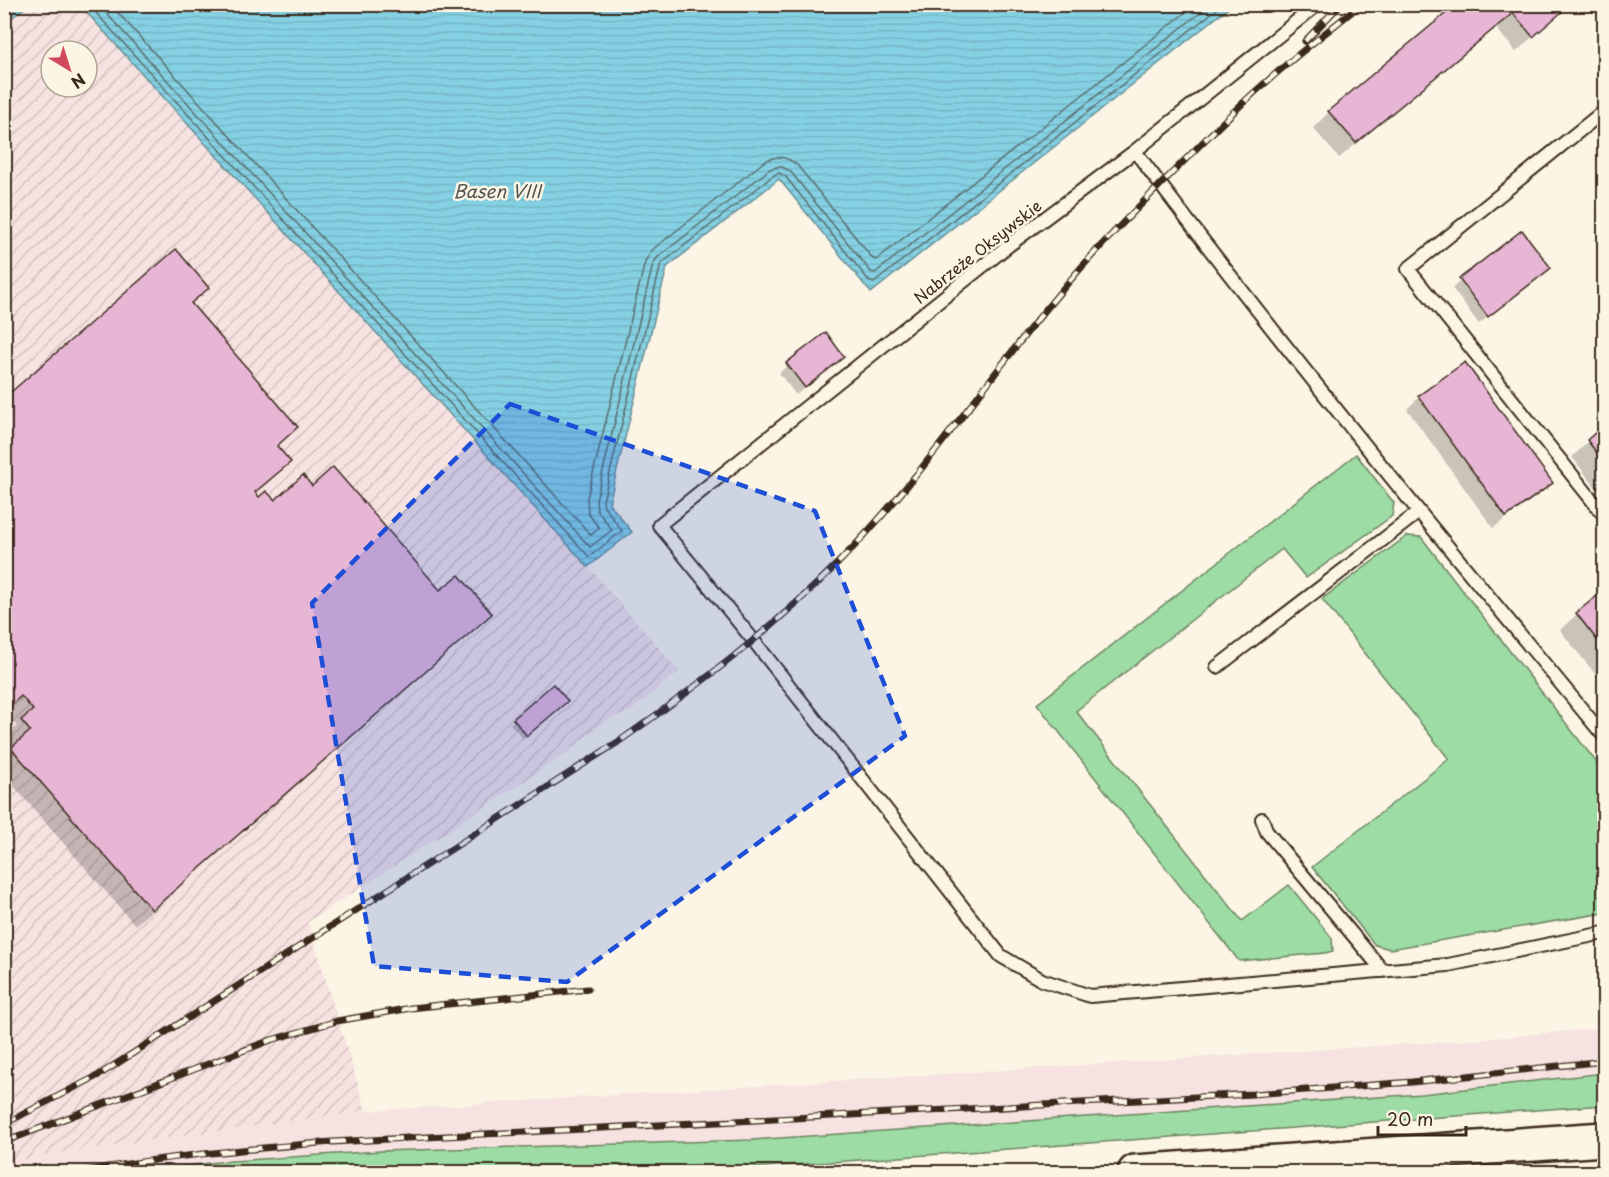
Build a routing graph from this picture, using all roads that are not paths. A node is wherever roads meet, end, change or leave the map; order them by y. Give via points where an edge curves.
1 (1318, 4) edge
2 (1605, 111) edge
3 (1135, 150) junction
4 (1419, 512) junction
5 (1605, 515) edge
6 (1217, 667) dead end
7 (1605, 736) edge
8 (1262, 819) dead end
9 (1605, 933) edge
10 (1383, 971) junction
11 (1605, 1139) edge
12 (1135, 1173) edge

1 - 3 lane, Nabrzeże Oksywskie
2 - 5 lane via 1408,269
3 - 4 lane
3 - 10 lane, Nabrzeże Oksywskie via 1009,245 659,525 1001,956 1042,980 1090,996
4 - 6 lane
4 - 7 lane
8 - 10 lane via 1267,832
9 - 10 lane via 1448,965
11 - 12 street

